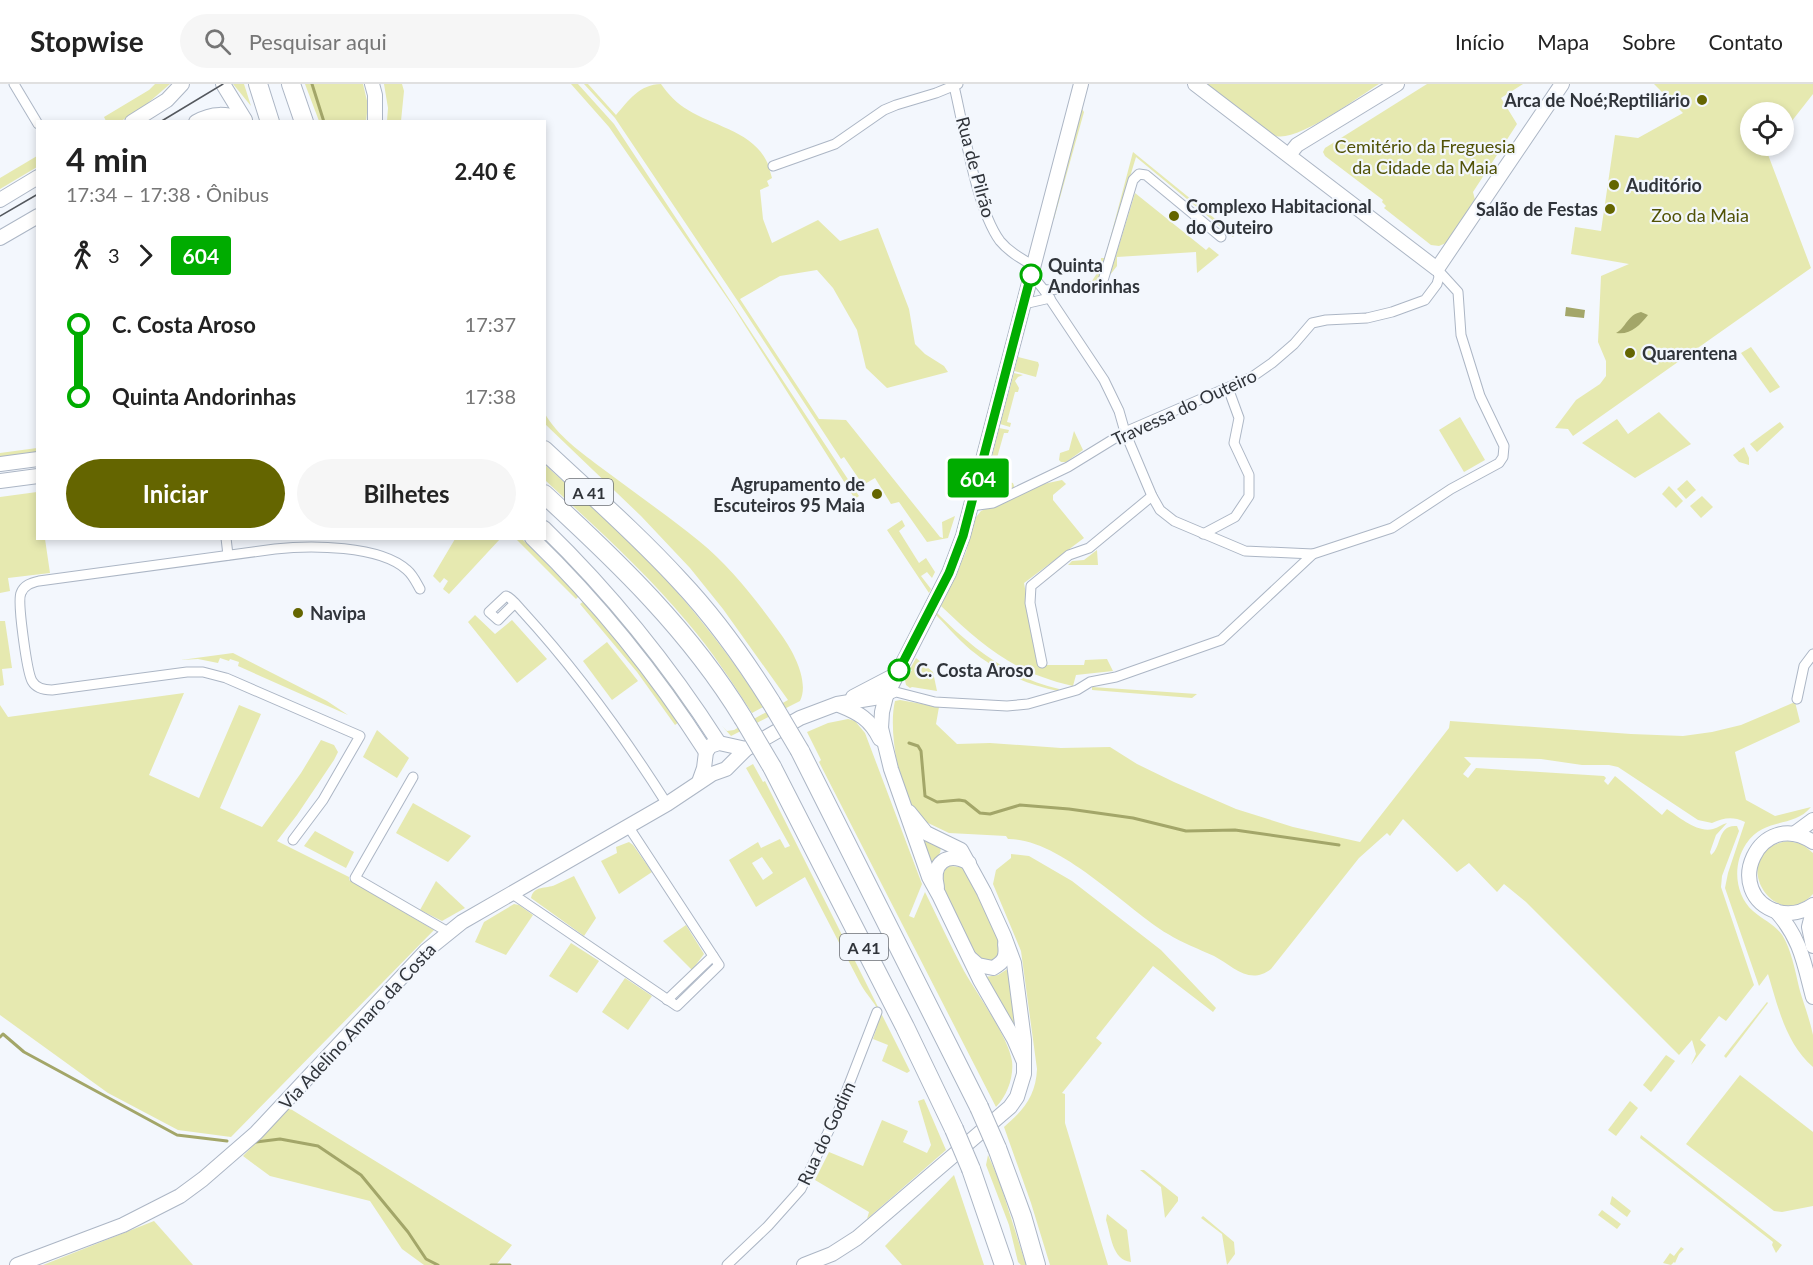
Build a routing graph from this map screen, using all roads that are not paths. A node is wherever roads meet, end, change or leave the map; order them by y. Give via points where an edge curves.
1 (14, 84) edge
2 (182, 84) edge
3 (223, 84) edge
4 (258, 84) edge
5 (291, 84) edge
6 (372, 84) edge
7 (1082, 84) edge
8 (1195, 84) edge
9 (1396, 84) edge
10 (1562, 84) edge
11 (956, 85) edge
12 (135, 120) edge
13 (200, 120) edge
14 (245, 120) edge
15 (269, 120) edge
16 (303, 120) edge
17 (375, 120) edge
18 (36, 121) edge
19 (1289, 155) junction
20 (773, 166) dead end
21 (36, 178) edge
22 (0, 200) edge
23 (36, 217) edge
24 (1221, 237) dead end
25 (0, 238) edge
26 (1437, 268) junction
27 (1033, 270) junction
28 (1047, 294) junction
29 (1024, 304) junction
30 (1228, 388) junction
31 (1125, 432) junction
32 (546, 452) edge
33 (36, 459) edge
34 (0, 464) edge
35 (36, 476) edge
36 (0, 481) edge
37 (546, 496) edge
38 (1152, 496) junction
39 (971, 506) junction
40 (546, 530) edge
41 (1203, 534) junction
42 (226, 540) edge
43 (534, 540) edge
44 (1313, 554) junction
45 (228, 555) junction
46 (420, 589) dead end
47 (515, 603) dead end
48 (1813, 654) edge
49 (1042, 663) dead end
50 (897, 674) junction
51 (886, 696) junction
52 (1797, 699) dead end
53 (837, 704) junction
54 (723, 744) junction
55 (746, 749) junction
56 (887, 755) junction
57 (706, 757) junction
58 (732, 761) junction
59 (717, 771) junction
60 (413, 777) dead end
61 (699, 782) junction
62 (903, 803) junction
63 (667, 804) junction
64 (1813, 820) edge
65 (628, 826) junction
66 (1794, 834) junction
67 (293, 840) dead end
68 (1813, 842) edge
69 (969, 862) junction
70 (512, 893) junction
71 (939, 895) junction
72 (1813, 905) edge
73 (1813, 910) edge
74 (1776, 911) junction
75 (448, 932) junction
76 (1004, 936) junction
77 (1813, 946) edge
78 (967, 954) junction
79 (1813, 997) edge
80 (877, 1012) dead end
81 (1024, 1062) junction
82 (17, 1265) edge
83 (727, 1265) edge
84 (804, 1265) edge
85 (1004, 1265) edge
86 (1036, 1265) edge

1 - 18 street
2 - 12 main road
3 - 14 main road
4 - 15 highway
5 - 16 highway
6 - 17 main road
7 - 27 main road
8 - 19 main road
9 - 19 main road via 1297,145
10 - 26 main road
11 - 20 street via 884,110 835,144
11 - 27 street, Rua de Pilrão via 980,194 992,226 1007,248
13 - 14 main road via 220,113
19 - 26 main road
21 - 22 main road
23 - 25 main road
24 - 28 street via 1146,175 1139,174 1133,180 1102,284
26 - 30 street, Travessa do Outeiro via 1437,284 1425,300 1367,318 1312,323 1272,363
26 - 44 street via 1458,292 1461,335 1480,396 1504,446 1503,457 1392,528
27 - 28 street, Rua de Pilrão
27 - 29 main road
28 - 29 street
28 - 31 street, Rua de Pilrão via 1104,380
29 - 39 main road
30 - 31 street, Travessa do Outeiro
30 - 41 street via 1239,418 1234,443 1249,475 1249,496 1235,517
31 - 38 street, Rua de Pilrão
31 - 39 street, Travessa do Outeiro via 1068,467 993,502
32 - 86 highway, A 41, bridge via 681,582 736,650 771,702 800,751 979,1107 1022,1216
33 - 34 main road
35 - 36 main road
37 - 85 highway, A 41, bridge via 658,604 706,663 743,718 772,767 954,1129
38 - 41 street, Rua de Pilrão via 1160,510 1174,521
38 - 49 street via 1089,548 1069,555 1031,586 1030,603
39 - 50 main road via 949,573
40 - 54 main road via 638,630
41 - 44 street, Rua de Pilrão via 1245,551
42 - 45 street
43 - 57 main road via 637,654
44 - 51 street via 1221,640 1047,700 1007,706 936,702 896,692
45 - 46 street via 292,547 355,550 406,569
45 - 67 street via 30,584 19,600 29,672 34,684 49,690 187,672 211,673 360,736 323,800
47 - 63 street via 572,668
48 - 52 street via 1804,666
50 - 51 main road
50 - 53 main road, Via Adelino Amaro da Costa
51 - 53 main road, Via Adelino Amaro da Costa
51 - 56 main road via 881,728
53 - 55 main road, Via Adelino Amaro da Costa via 800,718
53 - 56 main road via 868,720
54 - 55 main road
54 - 57 main road via 710,746
54 - 58 main road via 732,752
55 - 58 main road, Via Adelino Amaro da Costa
56 - 62 main road
57 - 59 main road via 710,768
57 - 61 main road
58 - 59 main road, Via Adelino Amaro da Costa via 726,769
59 - 61 main road, Via Adelino Amaro da Costa
60 - 75 street via 355,878
61 - 63 main road, Via Adelino Amaro da Costa
62 - 69 main road via 926,833 961,850
62 - 71 main road
63 - 65 main road, Via Adelino Amaro da Costa
64 - 66 main road
65 - 70 main road, Via Adelino Amaro da Costa
65 - 70 street via 713,956 667,1000
66 - 68 main road
66 - 74 main road via 1766,841 1750,864 1754,892
69 - 71 main road via 949,857 938,866 935,879
69 - 76 main road
70 - 75 main road, Via Adelino Amaro da Costa
71 - 78 main road
72 - 74 main road via 1798,912
73 - 77 main road via 1809,927
74 - 79 main road via 1795,936
75 - 82 main road, Via Adelino Amaro da Costa via 415,962 256,1133 203,1179 180,1196 123,1225
76 - 78 main road via 1006,954 993,968 978,965
76 - 81 main road via 1014,963
78 - 81 main road
80 - 83 street, Rua do Godim via 841,1104 801,1189
81 - 84 main road via 1017,1097 1000,1117 857,1238

